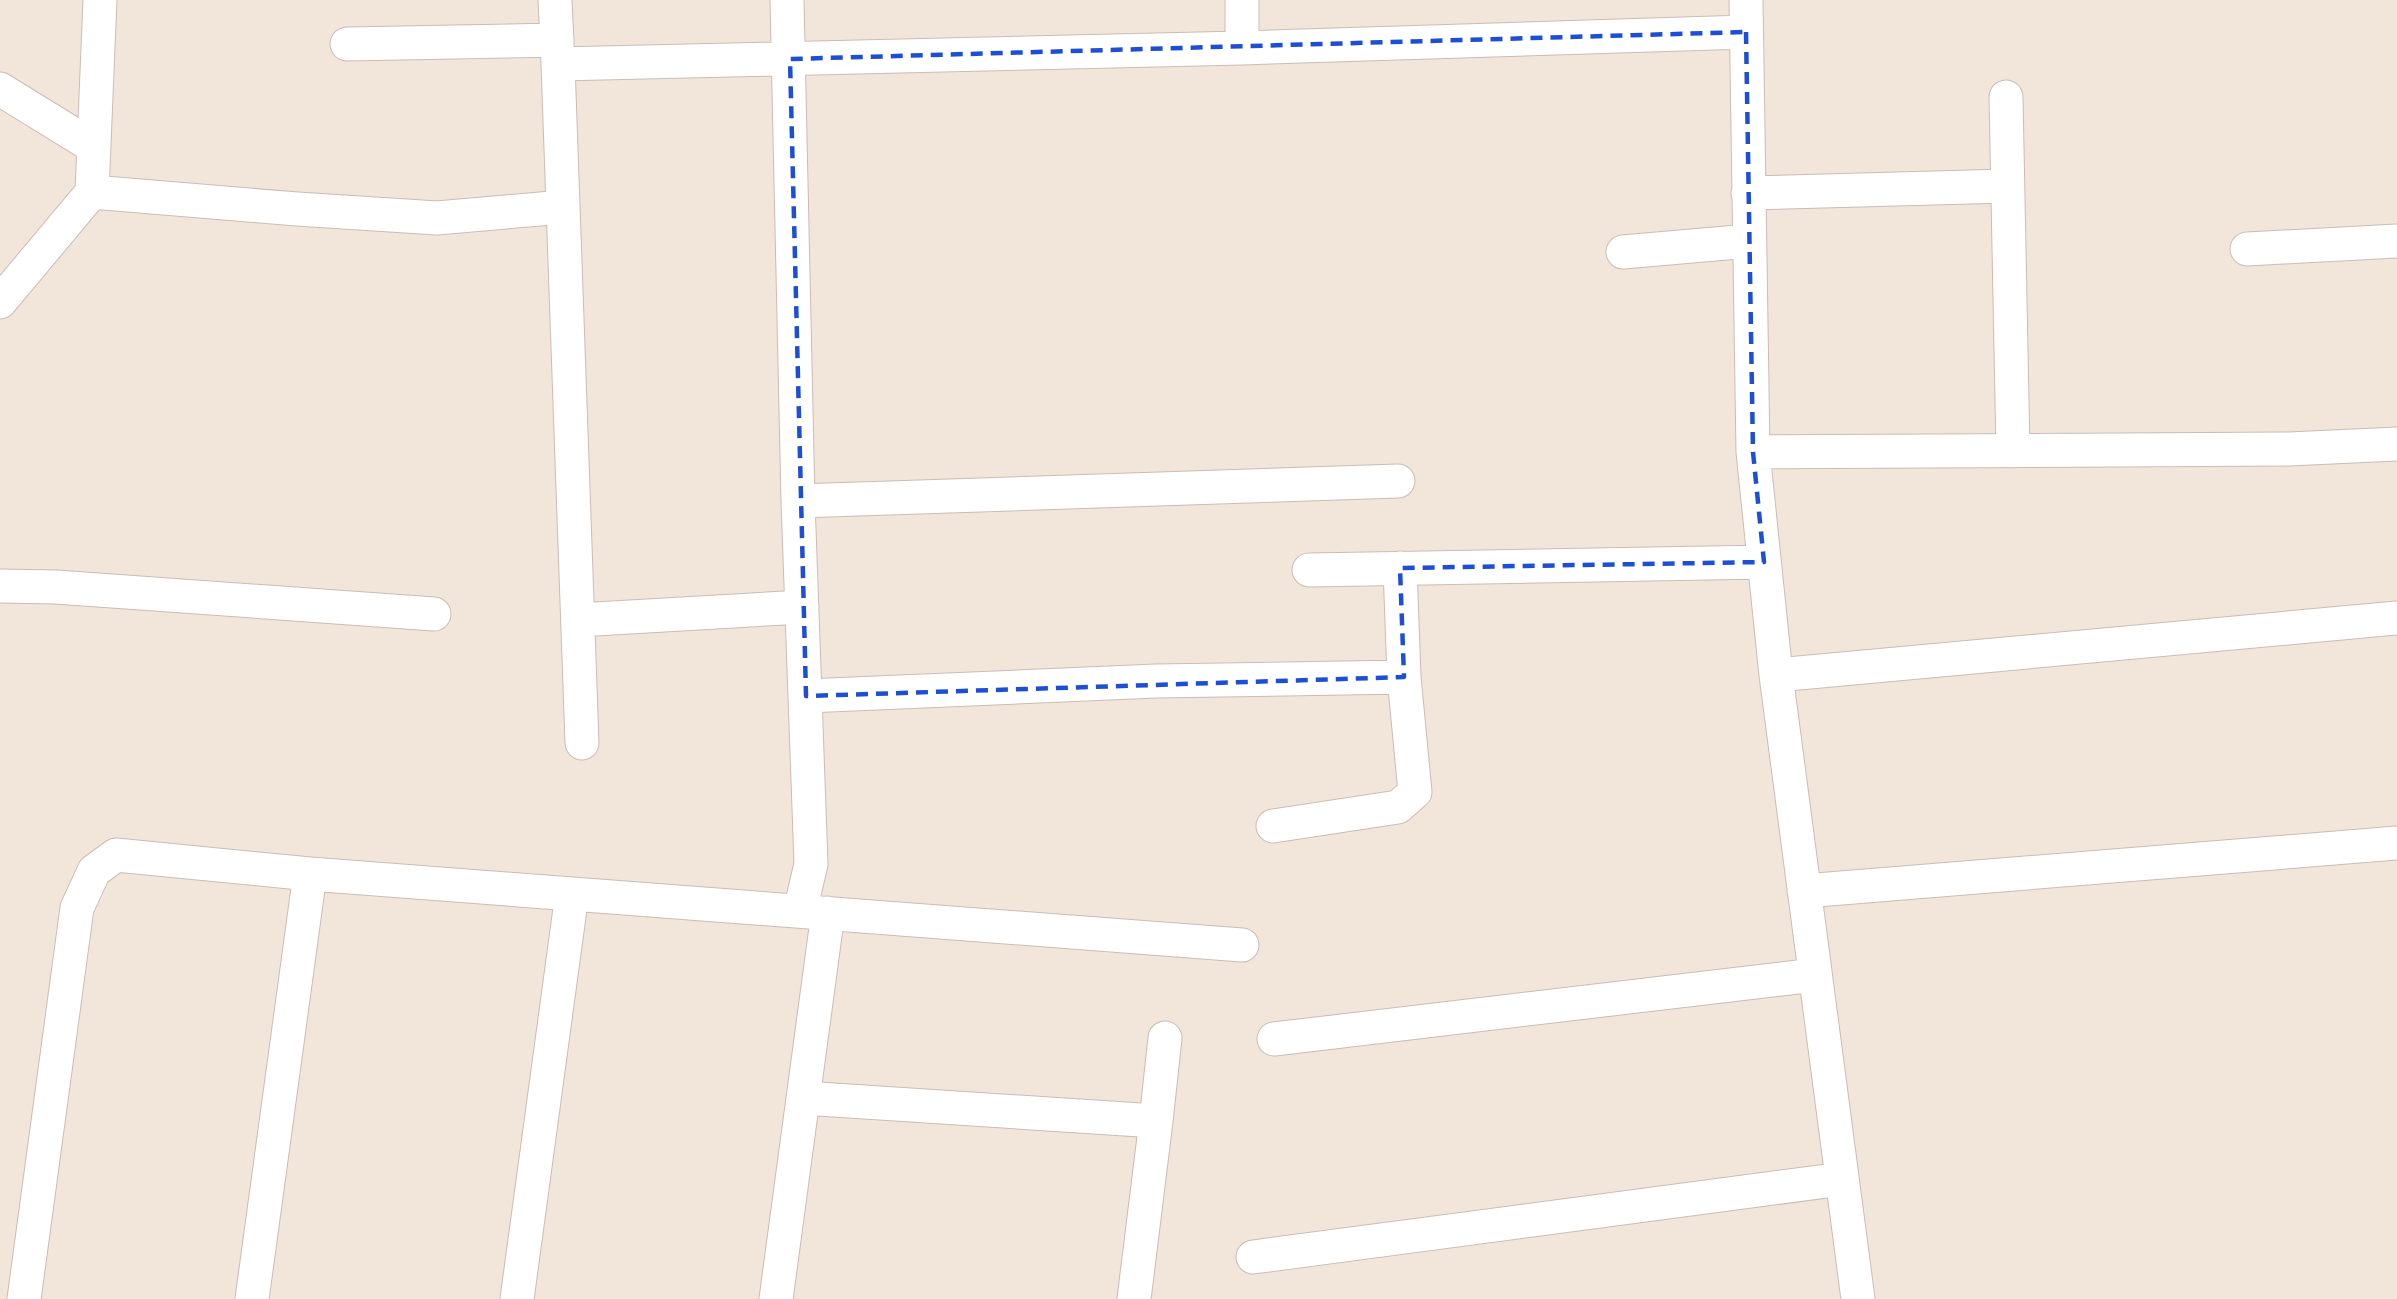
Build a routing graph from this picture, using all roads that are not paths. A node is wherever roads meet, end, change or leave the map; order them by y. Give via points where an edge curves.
1 (100, 0) edge
2 (555, 0) edge
3 (787, 0) edge
4 (1242, 0) edge
5 (1746, 16) edge
6 (346, 44) dead end
7 (1242, 48) junction
8 (557, 52) junction
9 (790, 59) junction
10 (0, 89) edge
11 (2006, 97) dead end
12 (94, 147) junction
13 (2007, 186) junction
14 (92, 192) junction
15 (1748, 193) junction
16 (563, 207) junction
17 (1749, 241) junction
18 (2397, 241) edge
19 (2247, 249) dead end
20 (1623, 252) dead end
21 (0, 302) edge
22 (2397, 444) edge
23 (2013, 451) junction
24 (1753, 452) junction
25 (1398, 481) dead end
26 (798, 501) junction
27 (1764, 562) junction
28 (1400, 568) junction
29 (1309, 570) dead end
30 (0, 586) edge
31 (802, 608) junction
32 (434, 614) dead end
33 (2397, 618) edge
34 (578, 620) junction
35 (1776, 675) junction
36 (1404, 677) junction
37 (806, 696) junction
38 (582, 743) dead end
39 (1273, 826) dead end
40 (2397, 843) edge
41 (310, 874) junction
42 (1804, 891) junction
43 (572, 894) junction
44 (814, 912) junction
45 (1242, 945) dead end
46 (1815, 975) junction
47 (1165, 1038) dead end
48 (1274, 1039) dead end
49 (803, 1098) junction
50 (1156, 1121) junction
51 (1842, 1179) junction
52 (1253, 1257) dead end
53 (24, 1299) edge
54 (252, 1299) edge
55 (517, 1299) edge
56 (776, 1299) edge
57 (1134, 1299) edge
58 (1858, 1299) edge

1 - 12 street
2 - 8 street
3 - 9 street
4 - 7 street
5 - 7 street
5 - 15 street
6 - 8 street
7 - 9 street
8 - 9 street
8 - 16 street
9 - 26 street
10 - 12 street
11 - 13 street
12 - 14 street
13 - 15 street
13 - 23 street
14 - 16 street via 437,218
14 - 21 street
15 - 17 street
16 - 34 street
17 - 20 street
17 - 24 street
18 - 19 street
22 - 23 street via 2289,449
23 - 24 street
24 - 27 street
25 - 26 street
26 - 31 street
27 - 28 street
27 - 35 street
28 - 29 street
28 - 36 street
30 - 32 street
31 - 34 street
31 - 37 street
33 - 35 street
34 - 38 street
35 - 42 street
36 - 37 street via 1156,681
36 - 39 street via 1415,792 1398,807
37 - 44 street
40 - 42 street
41 - 43 street
41 - 53 street via 116,855 94,871 77,908
41 - 54 street
42 - 46 street
43 - 44 street
43 - 55 street
44 - 45 street
44 - 49 street
46 - 48 street
46 - 51 street
47 - 50 street
49 - 50 street
49 - 56 street
50 - 57 street
51 - 52 street
51 - 58 street

